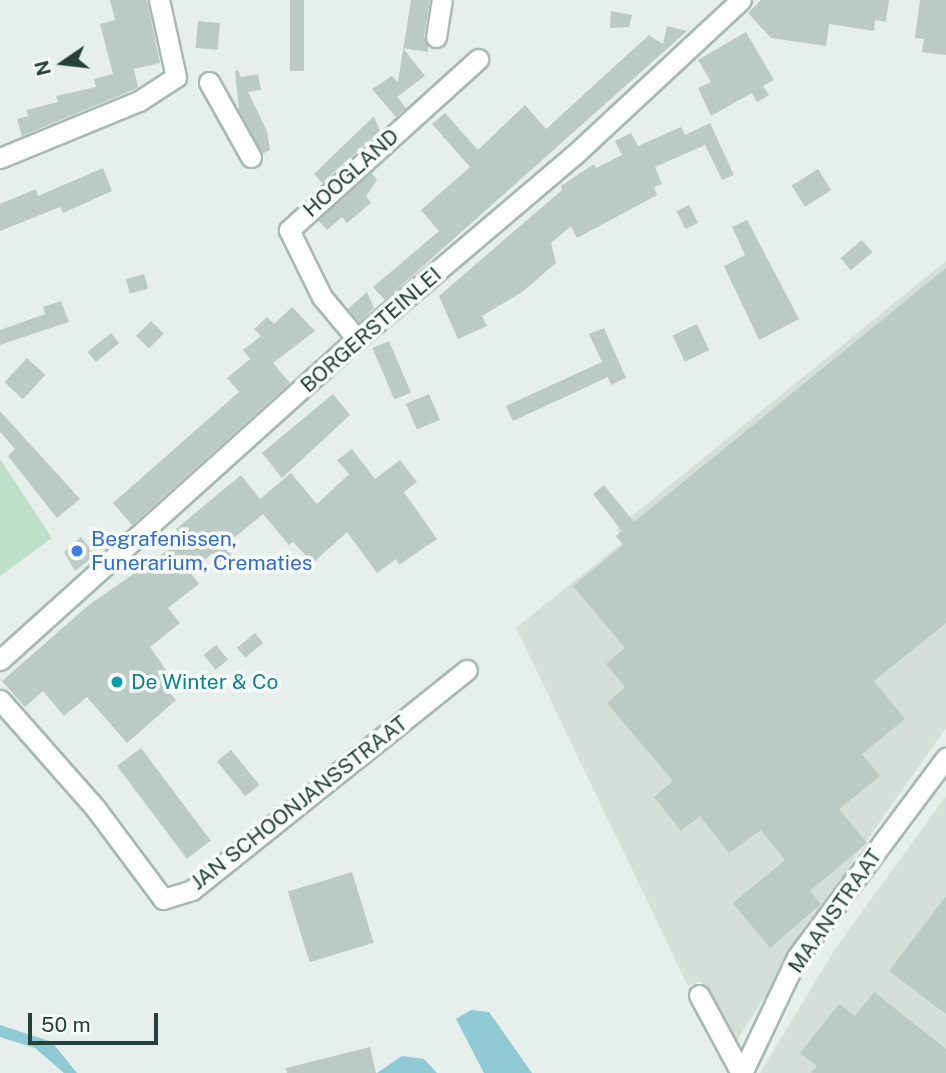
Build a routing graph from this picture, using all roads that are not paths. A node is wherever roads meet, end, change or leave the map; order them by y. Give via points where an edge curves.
1 (159, 0) edge
2 (442, 0) edge
3 (741, 0) edge
4 (436, 37) dead end
5 (478, 59) dead end
6 (209, 82) dead end
7 (0, 158) edge
8 (251, 158) dead end
9 (357, 339) junction
10 (0, 660) edge
11 (467, 670) dead end
12 (0, 700) edge
13 (946, 758) edge
14 (699, 995) dead end
15 (742, 1073) edge

1 - 7 street via 176,77 139,101
2 - 4 street
3 - 9 street, BORGERSTEINLEI via 573,156
5 - 9 street, HOOGLAND via 289,230 322,298
6 - 8 street
9 - 10 street, BORGERSTEINLEI
11 - 12 street, JAN SCHOONJANSSTRAAT via 192,890 163,899 96,809
13 - 15 street, MAANSTRAAT via 797,957
14 - 15 street

